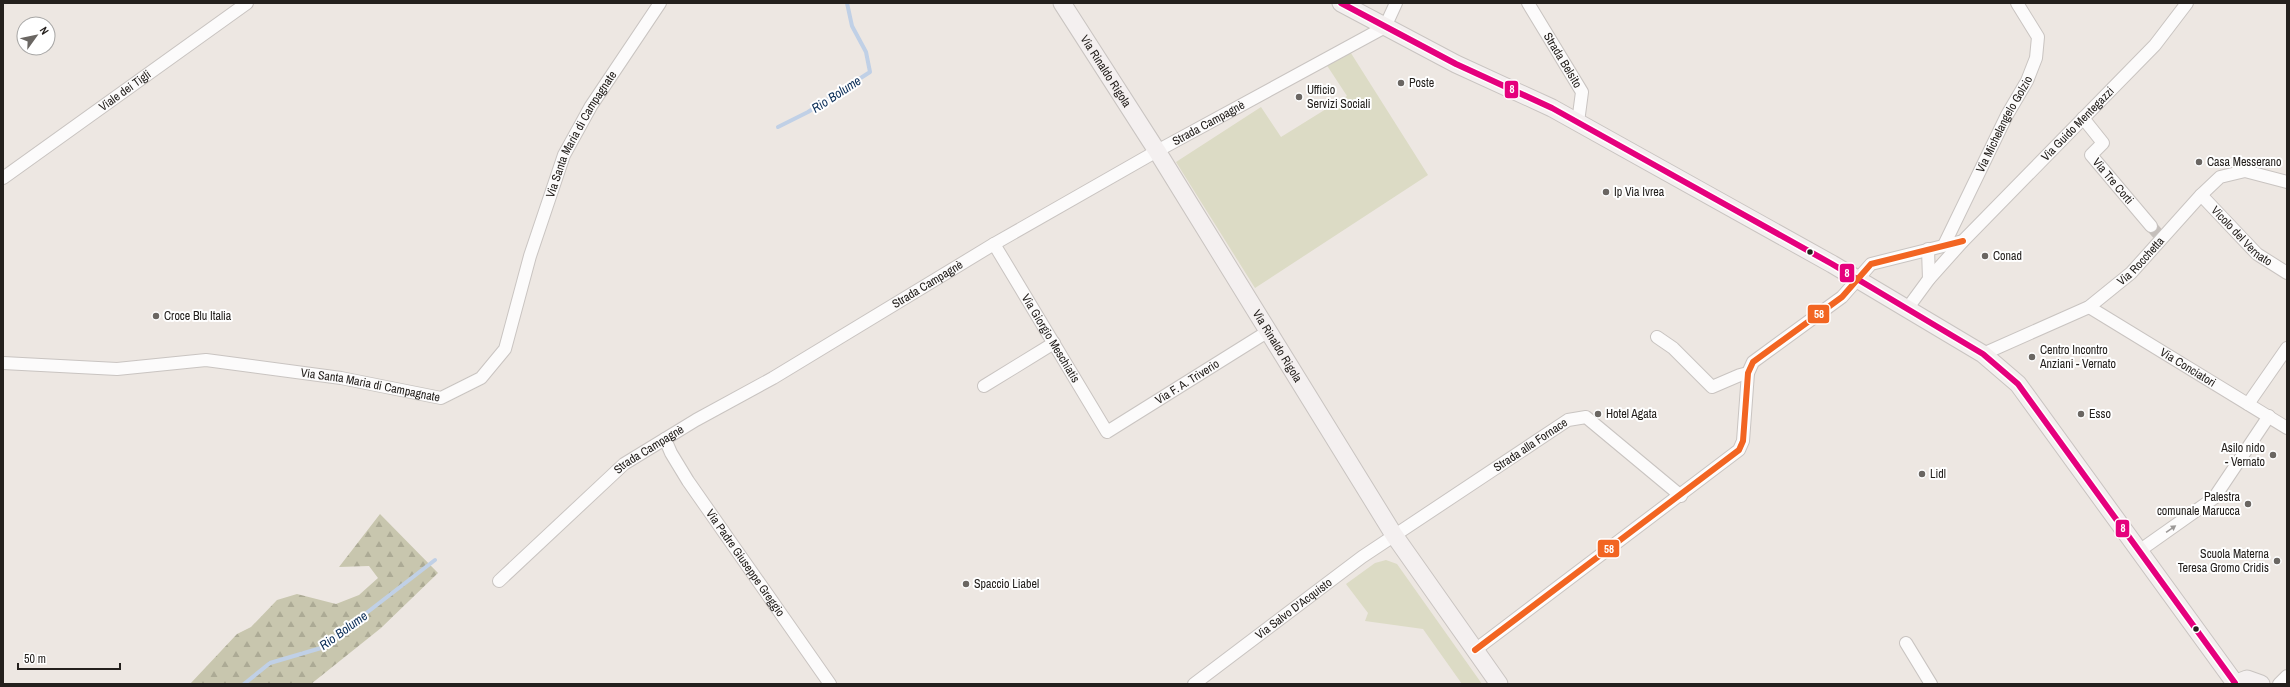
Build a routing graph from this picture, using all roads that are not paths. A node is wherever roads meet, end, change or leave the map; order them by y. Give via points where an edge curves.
1 (247, 3) edge
2 (660, 3) edge
3 (1062, 3) edge
4 (1341, 3) edge
5 (1396, 3) edge
6 (1528, 3) edge
7 (2017, 3) edge
8 (2187, 3) edge
9 (1385, 27) junction
10 (2083, 118) junction
11 (1578, 122) junction
12 (1157, 151) junction
13 (3, 178) edge
14 (2287, 182) edge
15 (2201, 195) junction
16 (2157, 233) junction
17 (1963, 241) junction
18 (994, 244) junction
19 (1944, 245) junction
20 (1928, 249) junction
21 (2287, 273) edge
22 (1857, 279) junction
23 (1928, 279) junction
24 (2089, 307) junction
25 (1907, 309) junction
26 (1267, 332) junction
27 (1657, 337) dead end
28 (1054, 343) junction
29 (2287, 348) edge
30 (1983, 354) junction
31 (3, 363) edge
32 (1748, 373) junction
33 (984, 386) dead end
34 (2248, 404) junction
35 (2269, 416) junction
36 (2287, 428) edge
37 (1107, 432) joint
38 (665, 439) junction
39 (1681, 496) junction
40 (1394, 535) junction
41 (2139, 551) junction
42 (499, 581) dead end
43 (1906, 643) dead end
44 (1475, 650) junction
45 (2287, 676) edge
46 (2235, 683) edge
47 (830, 684) edge
48 (1194, 684) edge
49 (1499, 684) edge
50 (1931, 684) edge
51 (2261, 684) edge
52 (2279, 684) edge

1 - 13 street, Viale dei Tigli
2 - 31 street, Via Santa Maria di Campagnate via 591,106 564,155 530,256 505,349 481,378 441,398 341,378 206,360 117,369
3 - 12 main road, Via Rinaldo Rigola
4 - 9 main road
5 - 9 street
6 - 11 street, Strada Belsito via 1582,92
7 - 19 street, Via Michelangelo Golzio via 2038,38 2036,58 2027,81 2007,115
8 - 10 street, Via Guido Mentegazzi via 2155,45
9 - 11 main road
9 - 12 street, Strada Campagnè
10 - 16 street, Via Tre Corti via 2103,142 2091,155
10 - 17 street, Via Guido Mentegazzi
11 - 22 main road
12 - 18 street, Strada Campagnè
12 - 26 main road, Via Rinaldo Rigola
14 - 15 street, Via Rocchetta via 2245,172 2220,178
15 - 16 street, Via Rocchetta
15 - 21 street, Vicolo del Vernato via 2256,254
16 - 24 street, Via Rocchetta via 2131,273
17 - 19 street
17 - 23 street, Via Guido Mentegazzi
18 - 28 street, Via Giorgio Meschiatis
18 - 38 street, Strada Campagnè via 773,378
19 - 20 street
20 - 22 street via 1871,264
20 - 23 street
22 - 25 main road
22 - 32 street via 1842,296 1753,362
23 - 25 street, Via Guido Mentegazzi
24 - 30 street, Via Rocchetta
24 - 34 street, Via Conciatori
25 - 30 main road
26 - 37 street, Via F. A. Triverio
26 - 40 main road, Via Rinaldo Rigola
27 - 32 street via 1673,348 1712,387
28 - 33 street
28 - 37 street, Via Giorgio Meschiatis
29 - 34 street
30 - 41 main road via 2018,384
32 - 39 street via 1743,441 1739,450
34 - 35 street, Via Conciatori
35 - 36 street, Via Conciatori
41 -> 35 street via 2214,498
38 - 42 street, Strada Campagnè via 624,464
38 - 47 street, Via Padre Giuseppe Greggio via 688,481
39 - 40 street, Strada alla Fornace via 1586,417 1578,416 1531,443
39 - 44 street
40 - 44 main road, Via Rinaldo Rigola
40 - 48 street, Via Salvo D'Acquisto
41 - 46 main road
43 - 50 street
44 - 49 main road, Via Rinaldo Rigola
45 - 52 street
46 - 51 main road via 2247,679

